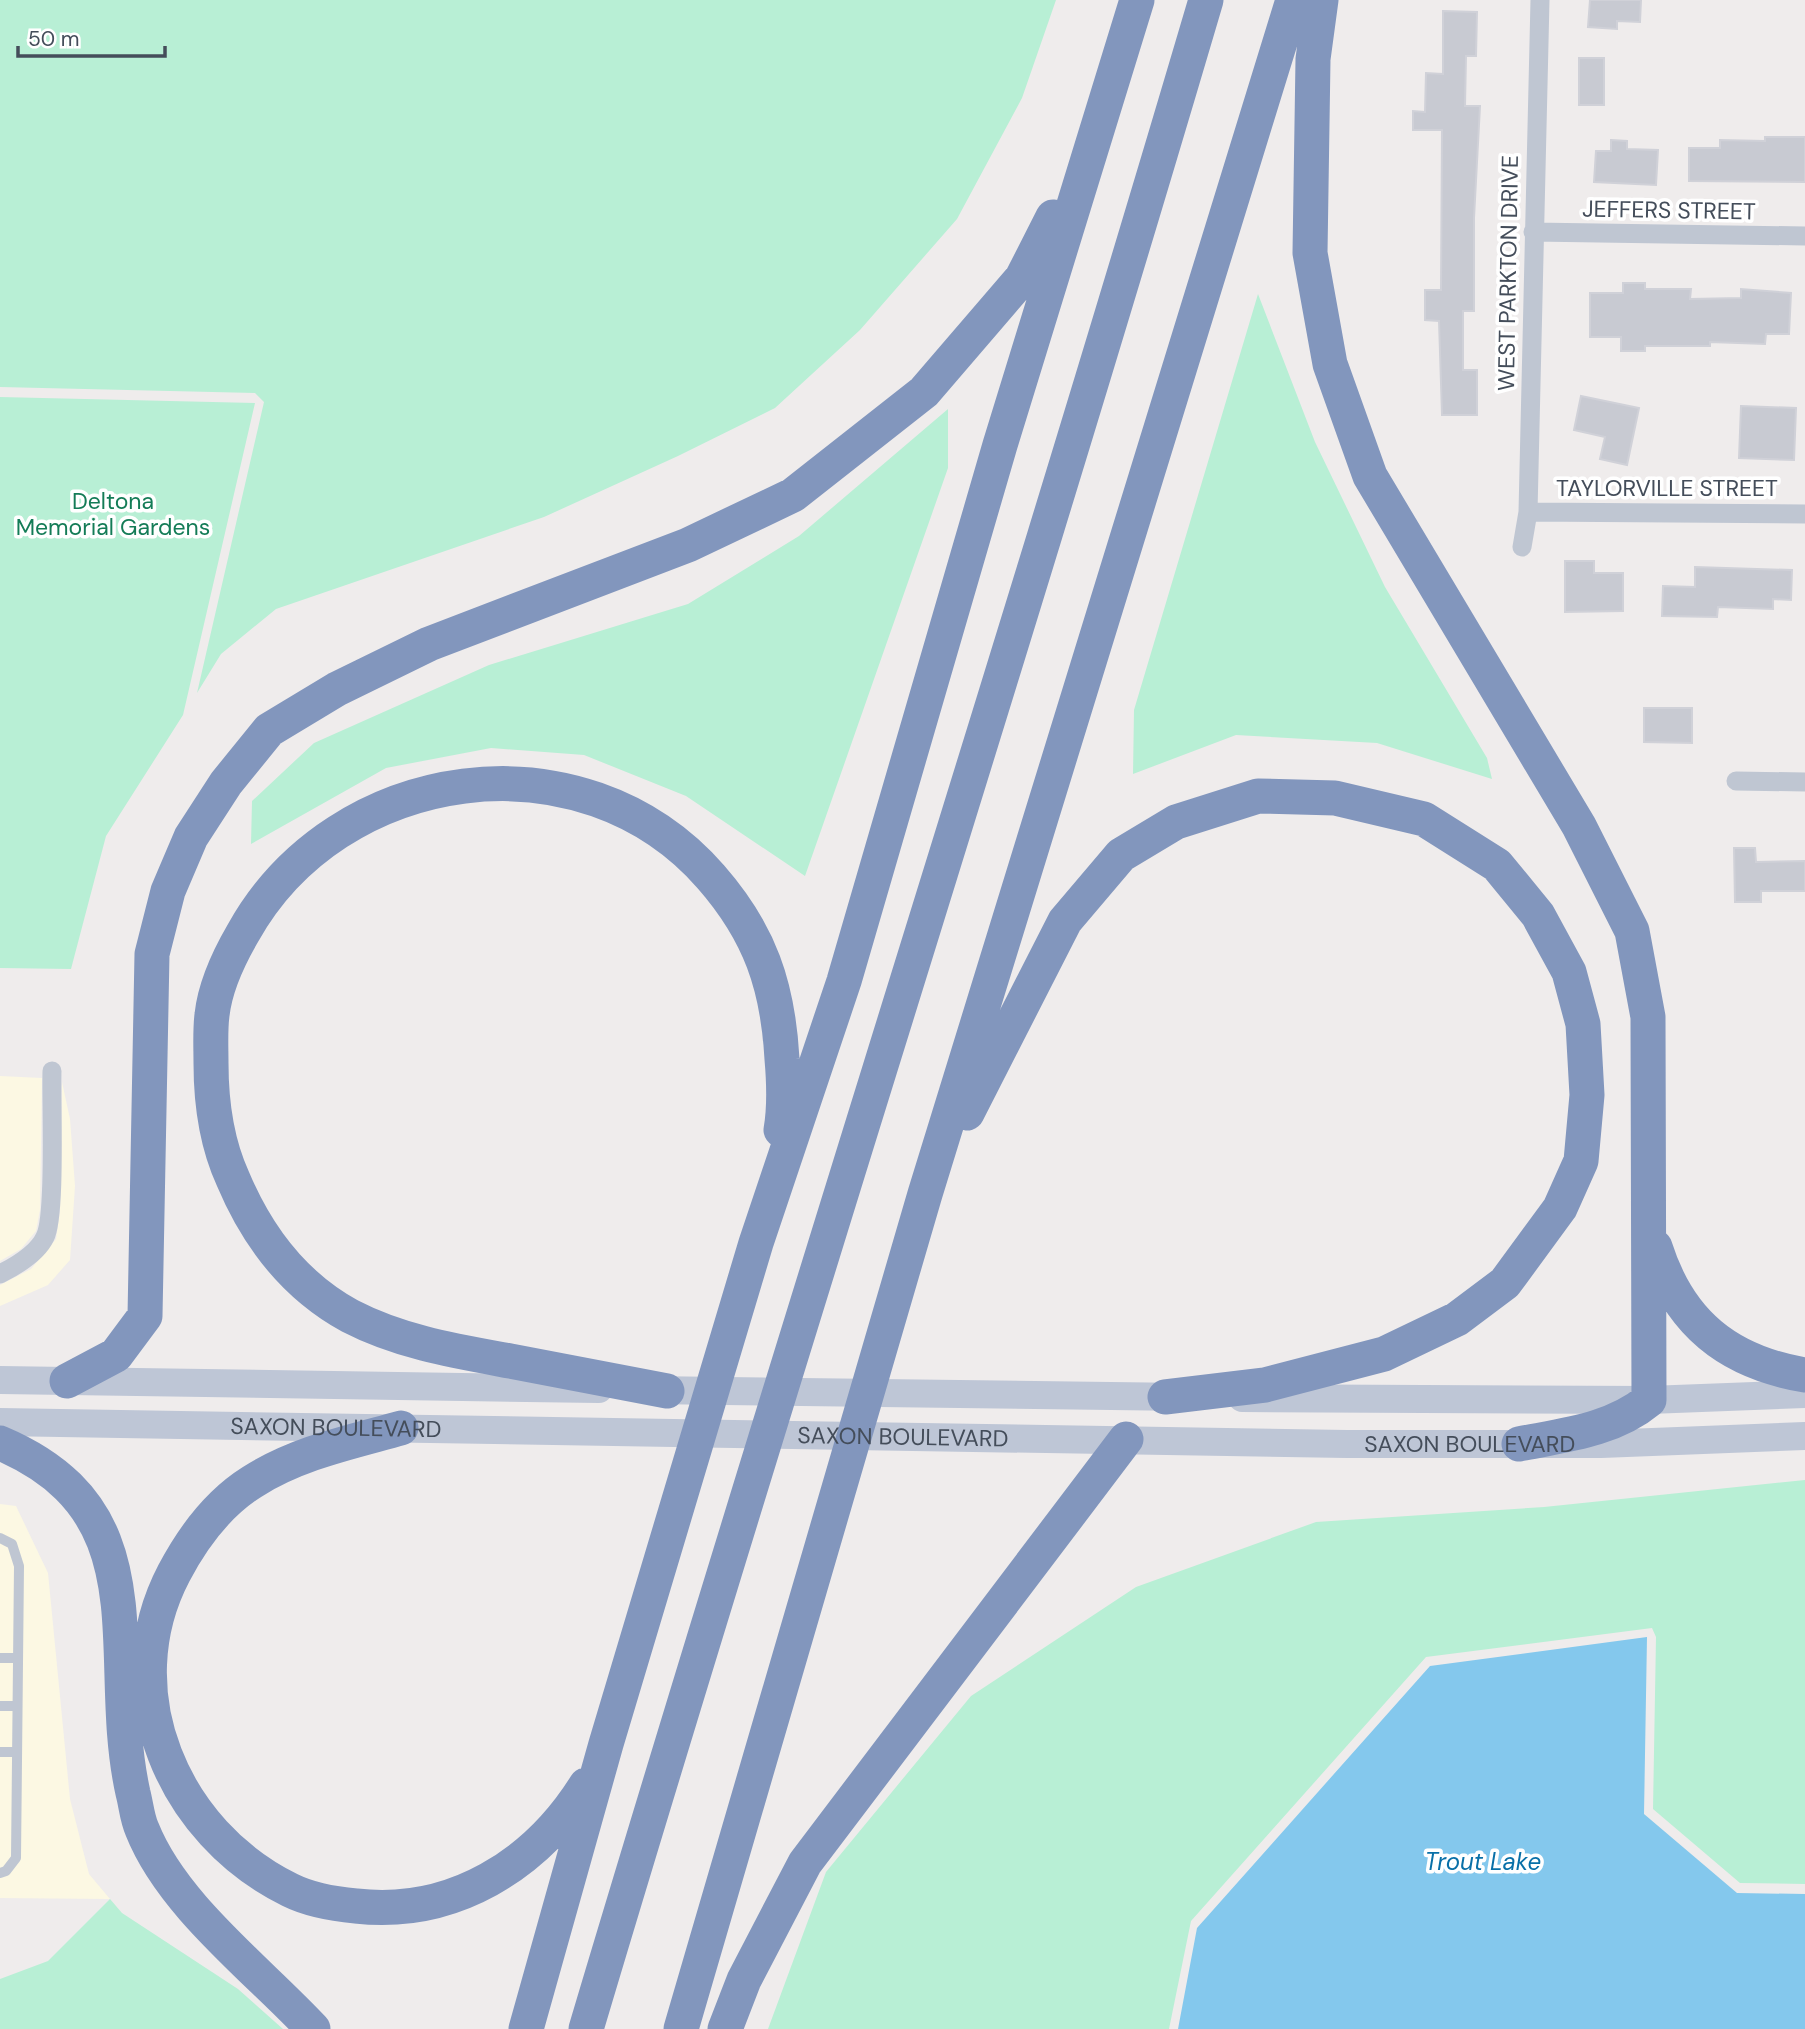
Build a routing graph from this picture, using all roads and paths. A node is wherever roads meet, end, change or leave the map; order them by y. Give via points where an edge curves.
1 (1137, 0) edge
2 (1206, 0) edge
3 (1293, 0) edge
4 (1321, 0) edge
5 (1540, 0) edge
6 (1099, 126) junction
7 (1533, 232) junction
8 (1805, 236) edge
9 (1528, 512) junction
10 (1805, 514) edge
11 (1522, 547) dead end
12 (1736, 781) dead end
13 (1805, 782) edge
14 (52, 1071) dead end
15 (925, 1194) junction
16 (1650, 1232) junction
17 (756, 1243) junction
18 (0, 1274) edge
19 (1805, 1375) edge
20 (0, 1380) edge
21 (67, 1381) junction
22 (667, 1391) junction
23 (1805, 1394) edge
24 (1166, 1397) junction
25 (1649, 1400) junction
26 (0, 1422) edge
27 (401, 1428) junction
28 (1805, 1436) edge
29 (1126, 1438) junction
30 (0, 1443) edge
31 (1519, 1444) junction
32 (0, 1538) edge
33 (0, 1658) edge
34 (17, 1658) junction
35 (0, 1706) edge
36 (16, 1706) junction
37 (606, 1744) junction
38 (0, 1752) edge
39 (16, 1752) junction
40 (0, 1873) edge
41 (313, 2029) edge
42 (526, 2029) edge
43 (586, 2029) edge
44 (681, 2029) edge
45 (725, 2029) edge

1 - 6 highway
2 - 43 highway via 1071,456 828,1229
3 - 15 highway
4 - 16 highway via 1313,59 1310,253 1330,364 1370,476 1579,827 1632,931 1648,1017
5 - 7 street, WEST PARKTON DRIVE
6 - 17 highway via 1000,445 844,981
6 - 21 highway via 1022,278 924,392 793,495 688,545 429,644 337,689 270,730 226,783 191,837 168,891 152,954 145,1316 116,1355
7 - 8 street, JEFFERS STREET
7 - 9 street, WEST PARKTON DRIVE
9 - 10 street, TAYLORVILLE STREET
9 - 11 street, WEST PARKTON DRIVE
12 - 13 street
14 - 18 street via 46,1237 27,1259
15 - 24 highway via 1065,921 1121,855 1176,822 1258,796 1335,798 1424,819 1497,865 1538,915 1569,972 1583,1024 1587,1095 1581,1161 1560,1208 1504,1283 1457,1320 1384,1354 1354,1362 1265,1385
15 - 44 highway
16 - 19 highway via 1663,1273 1709,1335 1733,1354
16 - 25 highway
17 - 22 highway via 782,1124 778,1004 768,968 725,894 699,863 668,837 597,799 561,790 515,783 435,789 361,817 328,838 274,888 254,914 223,974 212,1013 211,1086 227,1166 246,1210 276,1254 312,1291 383,1332 439,1348
17 - 37 highway
20 - 21 main road, SAXON BOULEVARD
21 - 22 main road, SAXON BOULEVARD
22 - 24 main road, SAXON BOULEVARD
23 - 25 main road, SAXON BOULEVARD
24 - 25 main road, SAXON BOULEVARD
25 - 31 highway via 1629,1416 1596,1428
26 - 27 main road, SAXON BOULEVARD
27 - 29 main road, SAXON BOULEVARD
27 - 37 highway via 312,1453 252,1482 204,1524 182,1558 154,1623 149,1696 157,1734 187,1801 210,1831 240,1857 291,1891 330,1903 409,1907 475,1888 525,1857 570,1810
28 - 31 main road, SAXON BOULEVARD
29 - 31 main road, SAXON BOULEVARD
29 - 45 highway via 805,1863 744,1980
30 - 41 highway via 45,1465 69,1487 101,1529 111,1554 118,1583 125,1757 141,1828 175,1890
32 - 34 lane via 12,1544 19,1566
33 - 34 lane
34 - 36 lane
35 - 36 lane
36 - 39 lane
37 - 42 highway
38 - 39 lane
39 - 40 lane via 16,1858

